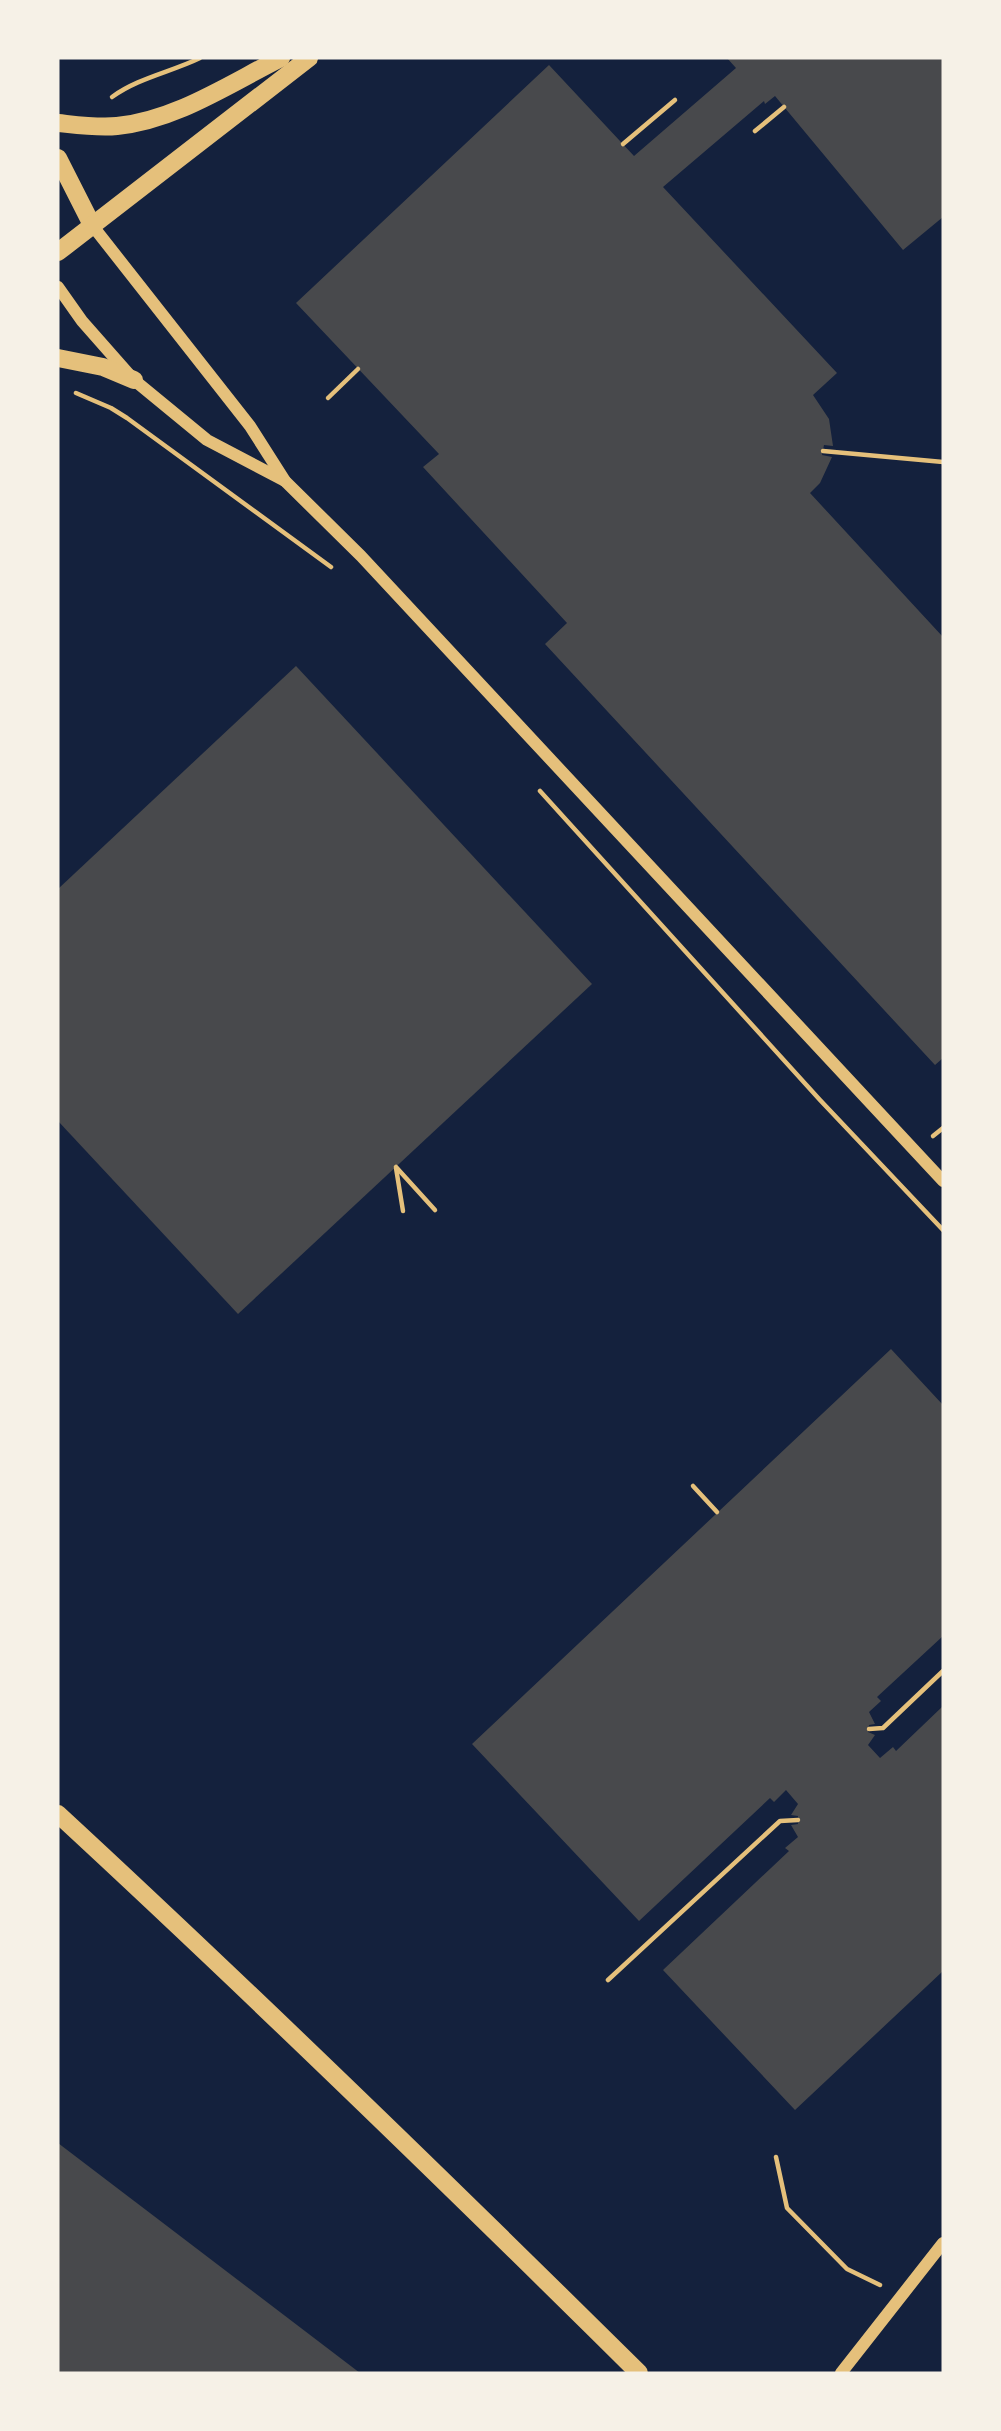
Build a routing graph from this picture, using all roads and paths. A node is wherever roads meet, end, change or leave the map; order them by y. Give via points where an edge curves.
1 (200, 58) edge
2 (281, 58) edge
3 (309, 58) edge
4 (675, 100) dead end
5 (107, 101) dead end
6 (784, 107) dead end
7 (58, 123) edge
8 (755, 131) dead end
9 (622, 144) dead end
10 (58, 158) edge
11 (92, 225) junction
12 (58, 252) edge
13 (58, 287) edge
14 (58, 358) edge
15 (358, 369) dead end
16 (134, 380) junction
17 (70, 391) dead end
18 (328, 398) dead end
19 (823, 451) dead end
20 (943, 462) edge
21 (285, 481) junction
22 (341, 575) dead end
23 (537, 788) dead end
24 (943, 1181) edge
25 (435, 1210) dead end
26 (402, 1212) dead end
27 (943, 1230) edge
28 (693, 1486) dead end
29 (717, 1512) dead end
30 (943, 1671) edge
31 (869, 1729) dead end
32 (58, 1814) edge
33 (798, 1820) dead end
34 (608, 1980) dead end
35 (776, 2157) dead end
36 (943, 2243) edge
37 (847, 2269) dead end
38 (639, 2373) edge
39 (841, 2373) edge

1 - 5 path via 123,89
2 - 7 main road via 161,117 117,126
3 - 11 main road
4 - 9 path
6 - 8 path
10 - 11 main road
11 - 12 main road
11 - 21 street via 250,426
13 - 16 street
14 - 16 main road via 103,367
15 - 18 path
16 - 21 street via 207,440
17 - 22 path via 127,418
19 - 20 path
21 - 24 street via 361,556
23 - 27 path
25 - 26 path via 396,1167
28 - 29 path
30 - 31 path via 883,1728
32 - 38 main road via 445,2180
33 - 34 path via 780,1821
35 - 37 path via 787,2208
36 - 39 street

